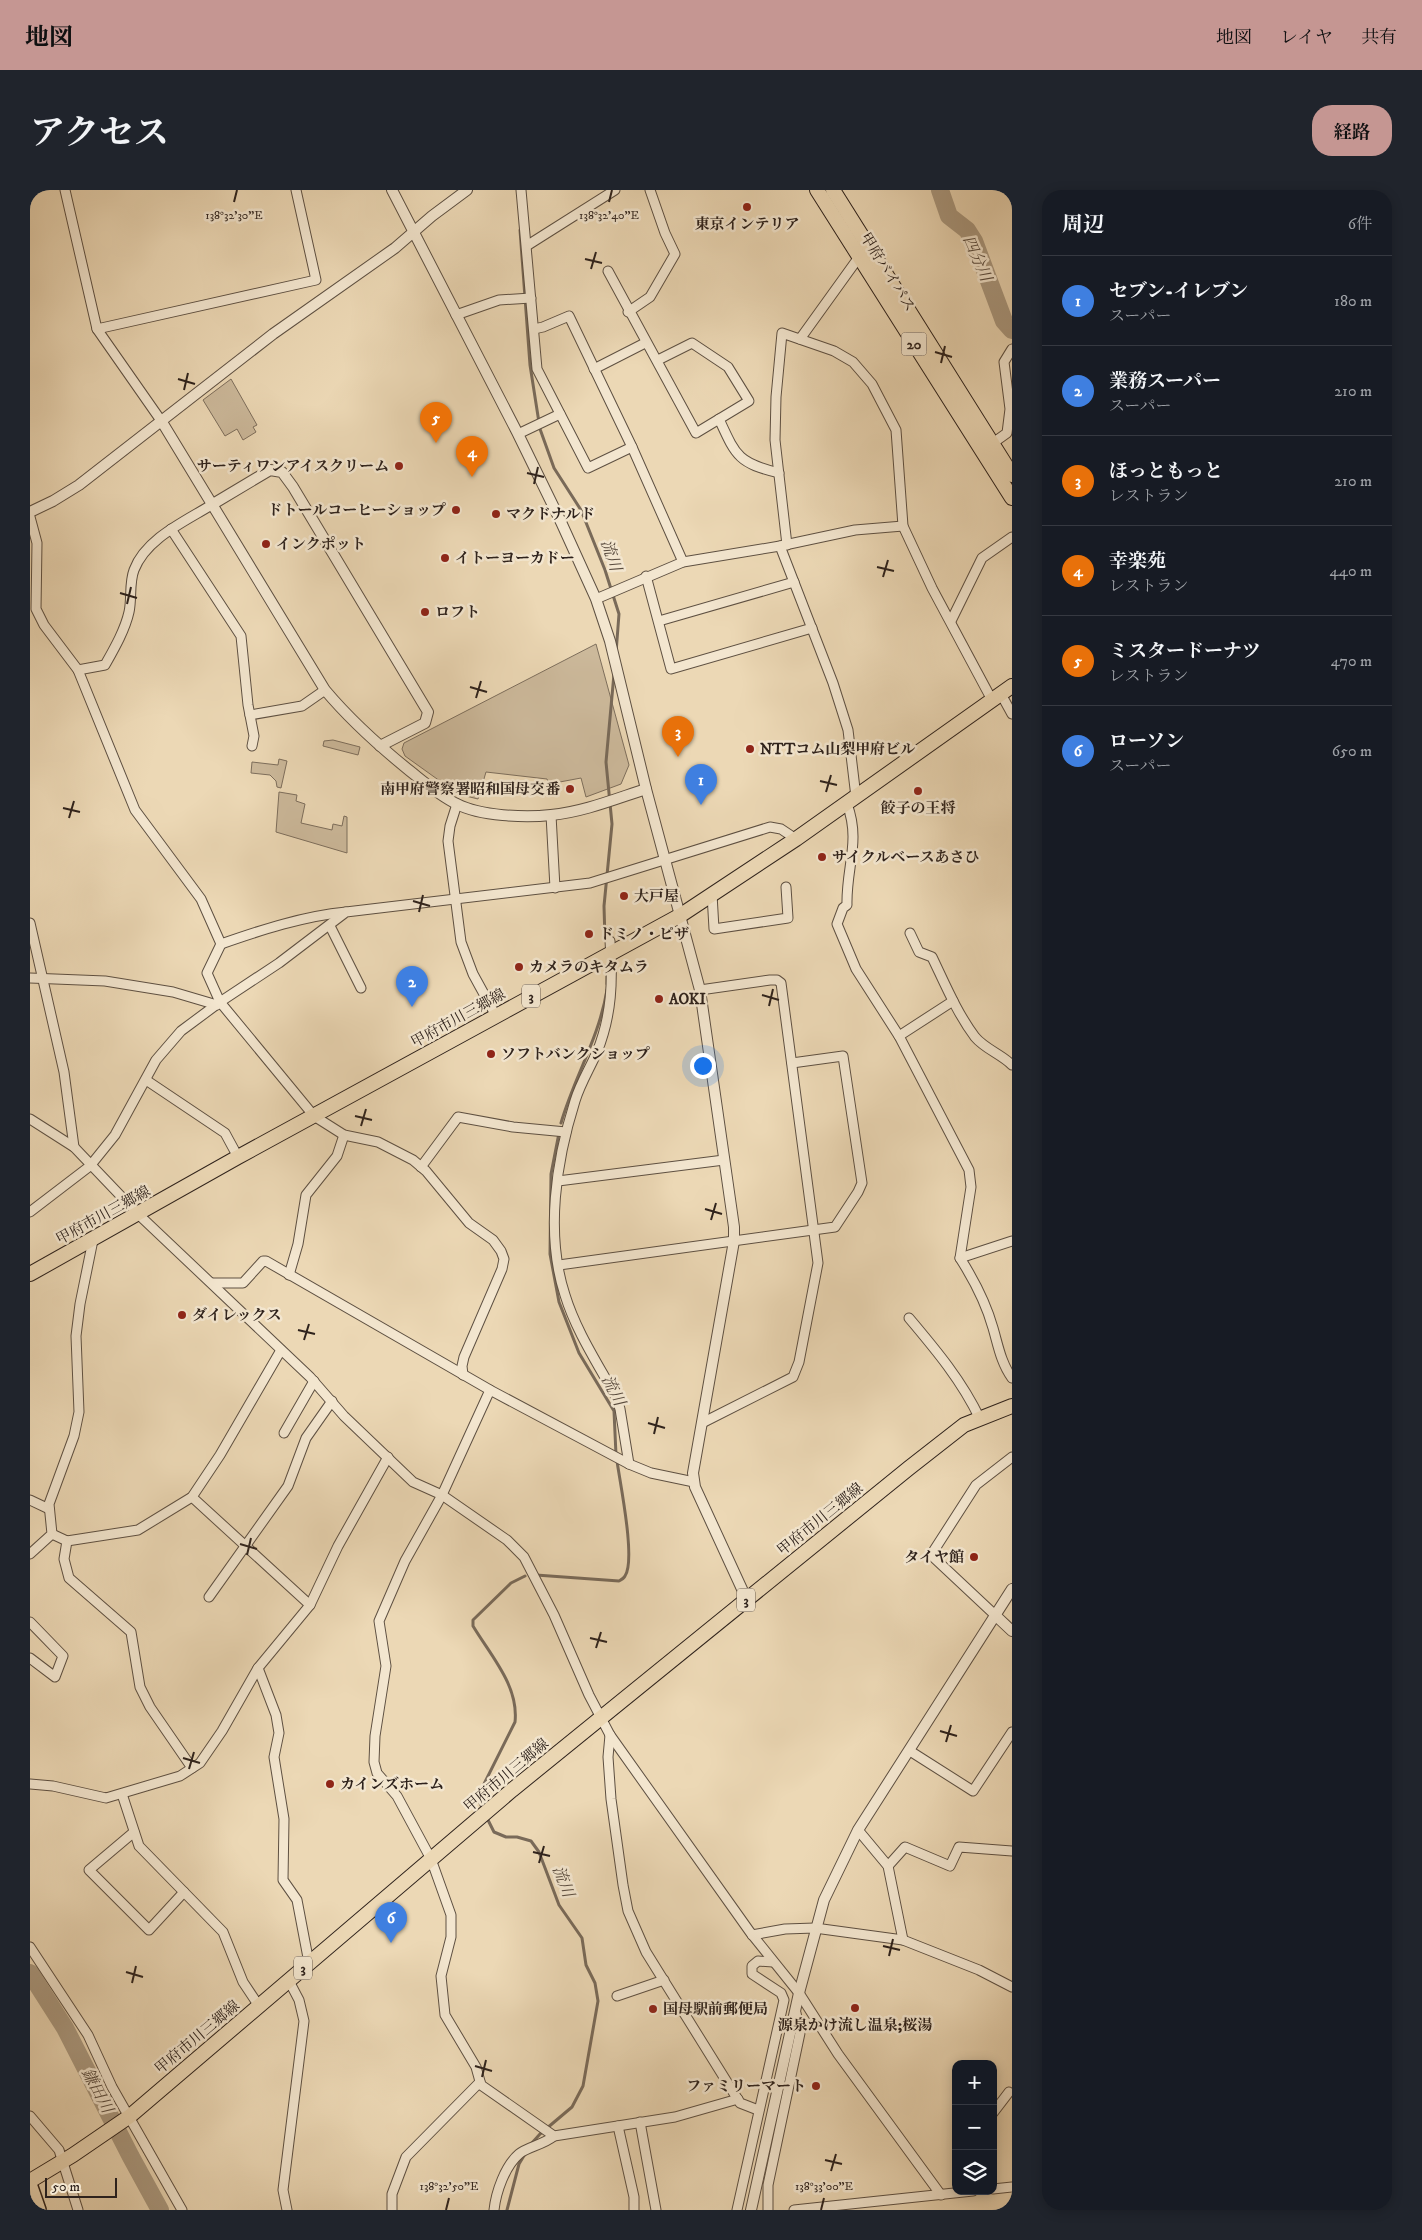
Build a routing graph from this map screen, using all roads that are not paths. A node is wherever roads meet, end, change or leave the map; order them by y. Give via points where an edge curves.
1 (65, 190) edge
2 (296, 190) edge
3 (392, 190) edge
4 (468, 190) edge
5 (521, 190) edge
6 (615, 190) edge
7 (650, 190) edge
8 (817, 190) edge
9 (833, 190) edge
10 (414, 232) junction
11 (528, 245) junction
12 (859, 257) junction
13 (608, 271) dead end
14 (531, 298) junction
15 (628, 312) junction
16 (456, 316) junction
17 (97, 329) junction
18 (534, 329) junction
19 (800, 339) junction
20 (646, 343) junction
21 (1012, 349) edge
22 (658, 360) junction
23 (594, 369) junction
24 (560, 414) junction
25 (719, 419) junction
26 (162, 422) junction
27 (518, 434) junction
28 (993, 443) junction
29 (632, 447) junction
30 (779, 472) junction
31 (1012, 476) edge
32 (1012, 498) edge
33 (213, 504) junction
34 (30, 512) edge
35 (30, 517) edge
36 (903, 526) junction
37 (171, 529) junction
38 (1012, 537) edge
39 (784, 546) junction
40 (683, 562) junction
41 (646, 576) junction
42 (794, 582) junction
43 (596, 599) junction
44 (659, 621) junction
45 (951, 621) junction
46 (812, 628) junction
47 (78, 670) junction
48 (325, 690) junction
49 (1002, 693) edge
50 (1012, 714) edge
51 (250, 715) junction
52 (252, 746) dead end
53 (380, 746) junction
54 (646, 789) junction
55 (851, 800) junction
56 (457, 804) junction
57 (551, 816) junction
58 (796, 839) junction
59 (666, 860) junction
60 (786, 887) dead end
61 (555, 888) junction
62 (712, 894) junction
63 (455, 899) junction
64 (346, 912) junction
65 (681, 914) junction
66 (30, 924) edge
67 (330, 926) junction
68 (910, 933) dead end
69 (221, 944) junction
70 (610, 946) junction
71 (30, 978) edge
72 (42, 979) junction
73 (361, 988) dead end
74 (700, 990) junction
75 (953, 1001) junction
76 (218, 1003) junction
77 (496, 1016) junction
78 (899, 1036) junction
79 (792, 1063) junction
80 (1012, 1065) edge
81 (146, 1080) junction
82 (314, 1116) junction
83 (30, 1119) edge
84 (566, 1132) junction
85 (344, 1136) junction
86 (74, 1147) junction
87 (238, 1157) junction
88 (724, 1160) junction
89 (90, 1166) junction
90 (421, 1167) junction
91 (558, 1181) junction
92 (30, 1212) edge
93 (138, 1214) junction
94 (814, 1230) junction
95 (93, 1240) junction
96 (734, 1241) junction
97 (1012, 1241) edge
98 (960, 1258) junction
99 (559, 1265) junction
100 (30, 1274) edge
101 (289, 1275) junction
102 (213, 1283) junction
103 (909, 1318) dead end
104 (280, 1350) junction
105 (463, 1375) junction
106 (1012, 1378) edge
107 (314, 1381) junction
108 (490, 1390) junction
109 (332, 1401) junction
110 (1012, 1406) edge
111 (980, 1419) junction
112 (702, 1423) junction
113 (284, 1433) dead end
114 (388, 1457) junction
115 (1012, 1457) edge
116 (626, 1463) junction
117 (694, 1482) junction
118 (442, 1495) junction
119 (192, 1496) junction
120 (30, 1500) edge
121 (49, 1509) junction
122 (52, 1534) junction
123 (67, 1541) junction
124 (246, 1545) junction
125 (31, 1552) edge
126 (1012, 1589) edge
127 (209, 1597) dead end
128 (747, 1600) junction
129 (310, 1605) junction
130 (995, 1616) junction
131 (30, 1622) edge
132 (1012, 1631) edge
133 (30, 1658) edge
134 (258, 1668) junction
135 (600, 1719) junction
136 (610, 1735) junction
137 (1011, 1736) edge
138 (910, 1751) junction
139 (192, 1768) junction
140 (30, 1783) edge
141 (122, 1794) junction
142 (858, 1830) junction
143 (134, 1832) junction
144 (1012, 1851) edge
145 (431, 1859) junction
146 (888, 1866) junction
147 (184, 1892) junction
148 (815, 1928) junction
149 (752, 1935) junction
150 (903, 1940) junction
151 (30, 1947) edge
152 (33, 1959) edge
153 (309, 1962) junction
154 (773, 1962) junction
155 (664, 1980) junction
156 (289, 1981) junction
157 (1012, 1987) edge
158 (798, 1993) junction
159 (617, 1996) dead end
160 (259, 2006) junction
161 (795, 2010) junction
162 (480, 2082) junction
163 (1009, 2092) dead end
164 (738, 2100) junction
165 (997, 2108) edge
166 (758, 2110) junction
167 (30, 2116) edge
168 (128, 2117) junction
169 (640, 2122) junction
170 (618, 2126) junction
171 (554, 2136) junction
172 (62, 2162) junction
173 (31, 2187) edge
174 (1012, 2187) edge
175 (997, 2189) edge
176 (952, 2193) edge
177 (941, 2194) junction
178 (38, 2210) edge
179 (78, 2210) edge
180 (182, 2210) edge
181 (287, 2210) edge
182 (392, 2210) edge
183 (494, 2210) edge
184 (634, 2210) edge
185 (656, 2210) edge
186 (737, 2210) edge
187 (752, 2210) edge
188 (768, 2210) edge
189 (794, 2210) edge

1 - 17 street
2 - 17 street via 316,280
3 - 10 street
4 - 10 street
5 - 11 street
6 - 11 street
7 - 15 street via 675,254 650,296
8 - 12 main road, 甲府バイパス / 20
9 - 28 main road, 甲府バイパス / 20
10 - 16 street
10 - 26 street via 272,334
11 - 14 street
12 - 19 street
12 - 32 main road, 甲府バイパス / 20
13 - 15 street
14 - 16 street via 499,300
14 - 18 street
15 - 20 street
16 - 27 street
17 - 26 street
18 - 23 street via 569,316
18 - 24 street via 537,369
19 - 30 street via 782,333 775,440
19 - 36 street via 834,351 852,362 872,384 884,404 896,430
20 - 22 street
20 - 23 street
21 - 28 street via 1004,362 1010,409 1007,433
22 - 25 street via 696,433
22 - 25 street via 692,343 728,367 749,401
23 - 29 street
24 - 27 street
24 - 29 street via 588,468
25 - 30 street via 734,451 758,468
26 - 33 street
26 - 34 street via 79,485
27 - 43 street
28 - 31 main road, 甲府バイパス / 20
29 - 40 street
30 - 39 street
33 - 37 street
33 - 48 street
33 - 53 street via 270,470 282,472 428,712 425,722
35 - 47 street via 37,543 36,609
36 - 39 street via 855,530
36 - 45 street
37 - 47 street via 151,546 134,570 129,613 105,665
37 - 51 street via 240,636
38 - 45 street via 982,558
39 - 40 street
39 - 42 street
40 - 41 street
41 - 43 street
41 - 44 street
42 - 44 street
42 - 46 street
43 - 54 street via 610,642
44 - 46 street via 671,669
45 - 49 street
46 - 55 street via 848,730
47 - 69 street via 135,810 201,899
48 - 51 street via 302,706
48 - 53 street via 347,716
49 - 50 street
49 - 55 main road, 甲府市川三郷線 / 3
51 - 52 street via 254,736
53 - 56 street
54 - 57 street
54 - 59 street
55 - 58 main road, 甲府市川三郷線 / 3
55 - 78 street via 854,845 847,905 837,924 856,969
56 - 57 street via 510,816
56 - 63 street via 448,841
57 - 61 street
58 - 59 street via 781,829 770,827
58 - 62 main road, 甲府市川三郷線 / 3
59 - 61 street via 590,884
59 - 65 street
60 - 62 street via 788,918 714,929
61 - 63 street
62 - 65 main road, 甲府市川三郷線 / 3
63 - 64 street
63 - 77 street via 461,942 473,974
64 - 67 street
64 - 69 street via 288,923
65 - 70 main road, 甲府市川三郷線 / 3
65 - 74 street
66 - 72 street
67 - 73 street
67 - 76 street
68 - 75 street via 919,952 932,957
69 - 76 street via 207,973
70 - 77 main road, 甲府市川三郷線 / 3
70 - 84 street via 609,1013 597,1051 575,1099
71 - 72 street
72 - 76 street via 105,981
72 - 86 street via 64,1072
74 - 79 street via 770,980 781,983
74 - 88 street
75 - 78 street
75 - 80 street via 976,1038
76 - 81 street via 181,1031 156,1060
76 - 82 street
77 - 82 main road, 甲府市川三郷線 / 3
78 - 98 street via 969,1170 971,1186
79 - 94 street
79 - 94 street via 843,1056 862,1183 835,1227
81 - 87 street via 225,1133
81 - 89 street via 115,1135
82 - 85 street
82 - 87 main road, 甲府市川三郷線 / 3
83 - 86 street
84 - 90 street via 458,1117
84 - 91 street
85 - 90 street via 378,1142
85 - 101 street via 337,1156 306,1195
86 - 89 street
87 - 93 main road, 甲府市川三郷線 / 3
88 - 91 street
88 - 96 street
89 - 92 street
89 - 93 street
90 - 105 street via 469,1224 493,1240 504,1259 499,1279 464,1357
91 - 99 street via 555,1233
93 - 95 main road, 甲府市川三郷線 / 3
93 - 102 street
94 - 96 street
94 - 112 street via 818,1263 797,1372 787,1382
95 - 100 main road, 甲府市川三郷線 / 3
95 - 121 street via 76,1336 79,1412
96 - 99 street
96 - 112 street
97 - 98 street
98 - 106 street via 977,1285 1006,1370
99 - 116 street via 572,1316 616,1397
101 - 102 street via 263,1261 243,1283
101 - 105 street
102 - 104 street
103 - 111 street via 950,1369
104 - 107 street
104 - 119 street via 220,1455
105 - 108 street
107 - 109 street
107 - 113 street
108 - 116 street
108 - 118 street
109 - 114 street
109 - 124 street via 306,1438 288,1486
110 - 111 main road, 甲府市川三郷線 / 3
111 - 128 main road, 甲府市川三郷線 / 3 via 964,1425
112 - 117 street
114 - 118 street via 412,1482
114 - 129 street via 338,1546
115 - 130 street via 976,1485 931,1555
116 - 117 street via 651,1473
117 - 128 street
118 - 135 street via 507,1540 524,1557 554,1615
118 - 145 street via 405,1561 379,1620 386,1666 373,1749 376,1773 397,1796
119 - 123 street via 138,1530
119 - 124 street
120 - 121 street
121 - 122 street
122 - 123 street
122 - 125 street
123 - 139 street via 64,1559 69,1578 130,1632 140,1687
124 - 127 street
124 - 129 street
126 - 130 street
128 - 135 main road, 甲府市川三郷線 / 3
129 - 134 street
130 - 132 street
130 - 138 street
131 - 133 street via 63,1656 55,1676
134 - 139 street via 222,1731 200,1763
134 - 153 street via 276,1715 279,1733 274,1757 284,1820 283,1880 297,1900
135 - 136 street
135 - 145 main road, 甲府市川三郷線 / 3
136 - 149 street
136 - 155 street via 611,1799 628,1911 646,1952
137 - 138 street via 974,1791
138 - 142 street
139 - 141 street via 180,1776
140 - 141 street via 106,1798
141 - 143 street
142 - 146 street
142 - 148 street via 824,1900
143 - 147 street via 139,1846
143 - 147 street via 88,1870 149,1930
144 - 146 street via 959,1847 950,1866 906,1847
145 - 153 main road, 甲府市川三郷線 / 3
145 - 162 street via 451,1915 451,1937 441,1976 445,2014 476,2067
146 - 150 street
147 - 160 street via 223,1932 243,1982
148 - 149 street via 785,1928
148 - 150 street
148 - 158 street
149 - 154 street
150 - 157 street via 979,1970
151 - 152 street
152 - 168 street via 88,2035
153 - 156 main road, 甲府市川三郷線 / 3
154 - 158 street
154 - 166 street via 758,1961 752,1966 752,1974 781,1993 784,2000
155 - 159 street
155 - 164 street
156 - 160 main road, 甲府市川三郷線 / 3
156 - 181 street via 299,2000 304,2020 283,2190
158 - 161 street
158 - 177 street via 838,2054
160 - 168 main road, 甲府市川三郷線 / 3
161 - 187 street
161 - 188 street via 800,2033 768,2185
162 - 171 street
162 - 182 street via 406,2157 392,2194
163 - 165 street
164 - 166 street
164 - 169 street via 675,2117
166 - 186 street
167 - 172 street via 58,2150
168 - 172 main road, 甲府市川三郷線 / 3
168 - 180 street
169 - 170 street
169 - 185 street
170 - 171 street
170 - 184 street
171 - 183 street via 545,2144 520,2153 500,2183
172 - 173 main road, 甲府市川三郷線 / 3
172 - 179 street
173 - 178 highway
174 - 175 street
176 - 177 street
177 - 189 street

